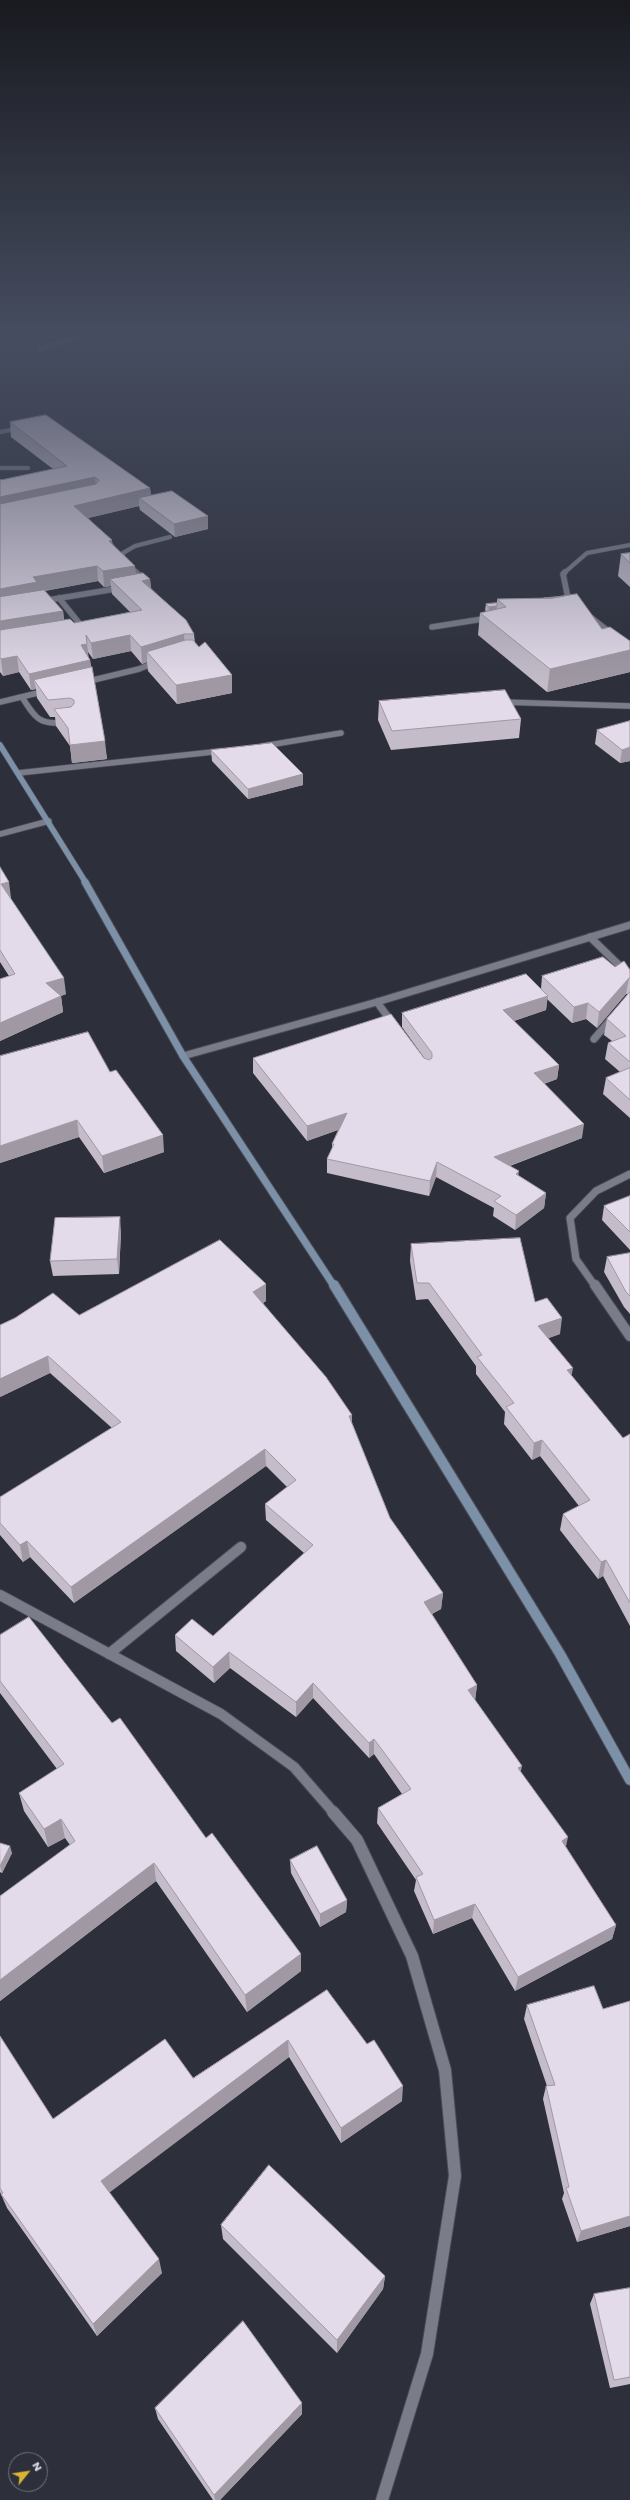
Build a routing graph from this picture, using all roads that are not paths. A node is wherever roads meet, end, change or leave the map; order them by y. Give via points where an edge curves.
1 (0, 468) edge
2 (28, 468) dead end
3 (170, 537) dead end
4 (630, 545) edge
5 (139, 585) edge
6 (124, 587) edge
7 (58, 598) junction
8 (37, 602) edge
9 (578, 607) edge
10 (583, 612) edge
11 (498, 616) edge
12 (432, 627) dead end
13 (67, 632) edge
14 (618, 639) edge
15 (164, 660) edge
16 (81, 683) edge
17 (51, 690) edge
18 (22, 697) junction
19 (493, 701) edge
20 (0, 702) edge
21 (630, 706) edge
22 (72, 720) edge
23 (341, 733) dead end
24 (0, 745) edge
25 (256, 747) edge
26 (226, 750) edge
27 (18, 773) junction
28 (49, 821) junction
29 (0, 834) edge
30 (630, 925) edge
31 (590, 937) junction
32 (630, 981) edge
33 (377, 1002) junction
34 (620, 1009) edge
35 (400, 1033) edge
36 (594, 1039) dead end
37 (183, 1056) junction
38 (630, 1174) edge
39 (630, 1336) edge
40 (241, 1547) dead end
41 (0, 1595) edge
42 (109, 1654) junction
43 (630, 1780) edge
44 (382, 2500) edge

1 - 2 street
3 - 5 street via 135,546 123,552 123,557 146,584
4 - 9 street via 587,553 562,574 568,598
6 - 7 street
7 - 8 street
7 - 13 street via 79,623 74,630
10 - 14 street
11 - 12 street
15 - 16 street
17 - 18 street
18 - 20 street
18 - 22 street via 32,714 41,721 50,724
19 - 21 street
23 - 25 street
24 - 27 main road
26 - 27 street
27 - 28 main road
28 - 29 street
28 - 37 main road
30 - 31 street
31 - 32 street via 621,967
31 - 33 street
33 - 35 street
33 - 37 street
34 - 36 street
37 - 43 main road via 340,1295 560,1654
38 - 39 street via 596,1191 570,1218 576,1259
40 - 42 street
41 - 42 street
42 - 44 street via 222,1714 294,1767 357,1840 412,1956 445,2070 455,2176 427,2354

